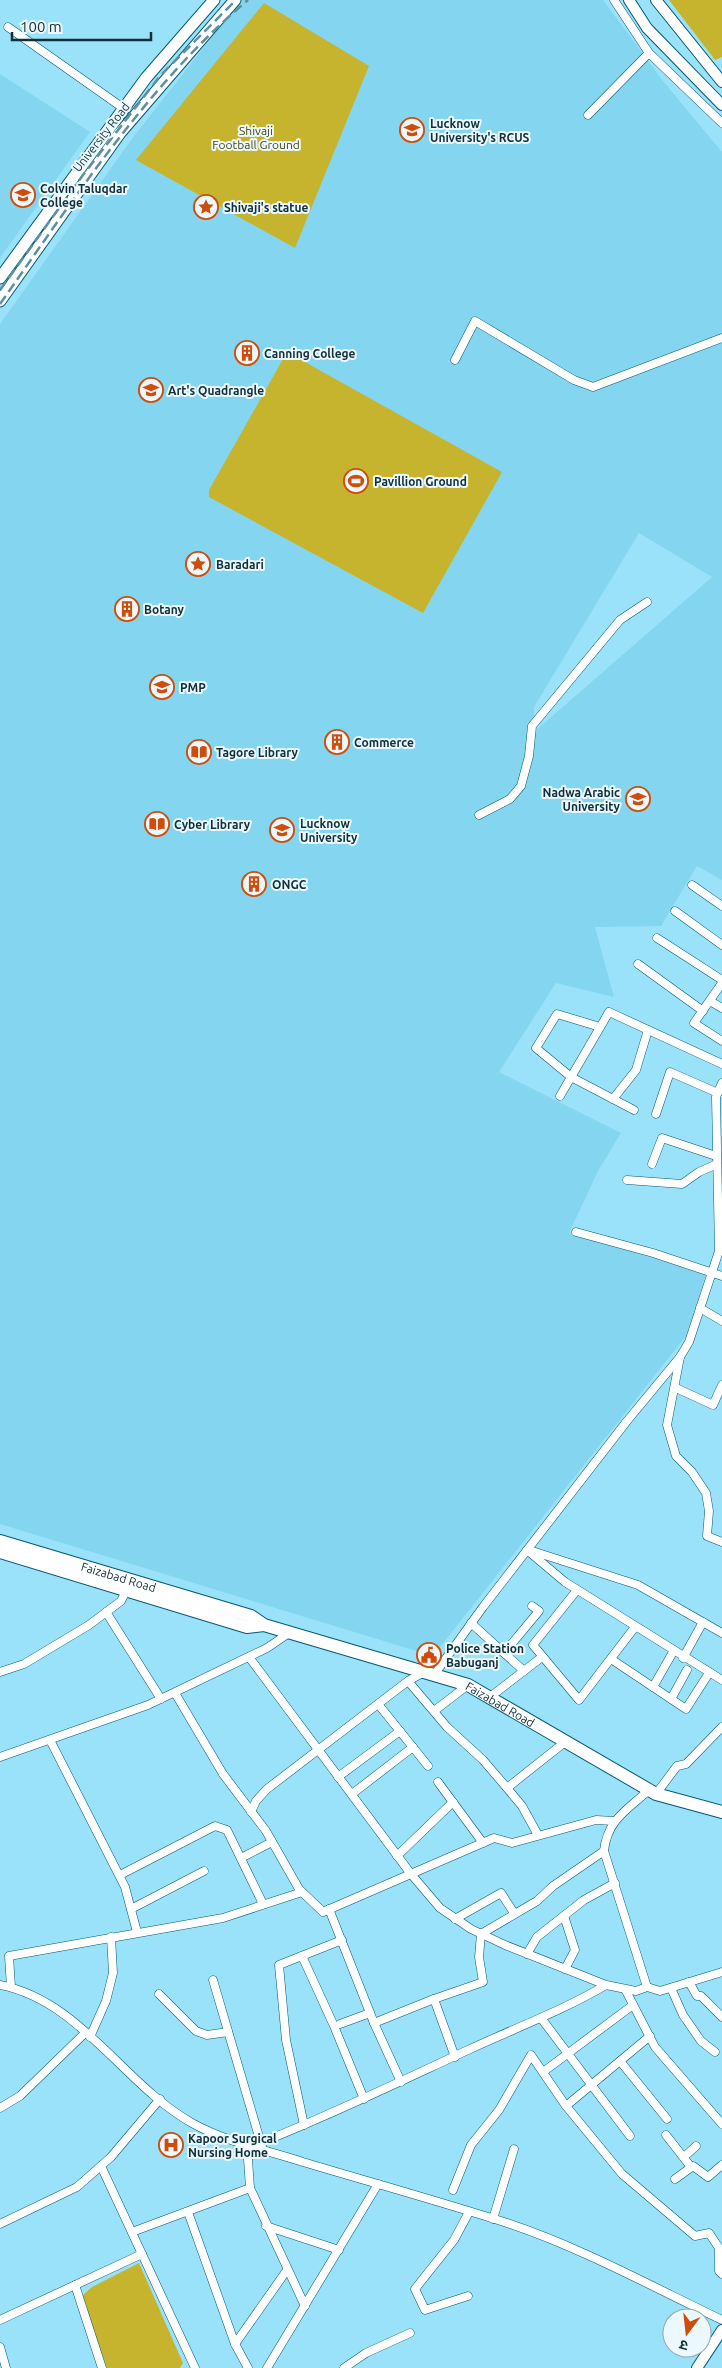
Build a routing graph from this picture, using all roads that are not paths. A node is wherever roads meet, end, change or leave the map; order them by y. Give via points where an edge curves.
1 (214, 0) edge
2 (236, 0) edge
3 (614, 0) edge
4 (629, 0) edge
5 (656, 0) edge
6 (8, 27) dead end
7 (649, 53) junction
8 (722, 82) edge
9 (722, 105) edge
10 (123, 108) junction
11 (588, 115) dead end
12 (722, 123) edge
13 (97, 154) junction
14 (0, 278) edge
15 (0, 301) edge
16 (722, 338) edge
17 (454, 360) dead end
18 (647, 602) dead end
19 (478, 815) dead end
20 (692, 885) dead end
21 (722, 906) edge
22 (675, 911) dead end
23 (657, 938) dead end
24 (722, 945) edge
25 (638, 964) dead end
26 (722, 982) edge
27 (710, 1001) junction
28 (722, 1008) edge
29 (703, 1011) junction
30 (600, 1028) junction
31 (648, 1030) junction
32 (722, 1041) edge
33 (722, 1064) edge
34 (571, 1077) junction
35 (722, 1083) edge
36 (718, 1093) junction
37 (560, 1096) dead end
38 (614, 1099) junction
39 (634, 1110) dead end
40 (656, 1114) dead end
41 (719, 1142) edge
42 (716, 1156) junction
43 (652, 1164) dead end
44 (717, 1164) junction
45 (627, 1180) dead end
46 (576, 1232) dead end
47 (711, 1272) junction
48 (722, 1276) edge
49 (700, 1308) junction
50 (722, 1321) edge
51 (680, 1357) junction
52 (722, 1387) edge
53 (676, 1388) junction
54 (0, 1541) edge
55 (722, 1542) edge
56 (527, 1550) junction
57 (0, 1552) edge
58 (128, 1585) junction
59 (577, 1590) junction
60 (532, 1606) dead end
61 (539, 1611) junction
62 (106, 1612) junction
63 (552, 1621) junction
64 (704, 1622) junction
65 (471, 1624) junction
66 (635, 1627) junction
67 (289, 1633) junction
68 (722, 1633) edge
69 (673, 1652) junction
70 (504, 1653) junction
71 (542, 1656) junction
72 (248, 1657) junction
73 (683, 1658) junction
74 (611, 1659) junction
75 (687, 1670) dead end
76 (524, 1671) junction
77 (0, 1672) edge
78 (429, 1673) junction
79 (709, 1673) junction
80 (722, 1680) edge
81 (408, 1681) junction
82 (468, 1685) junction
83 (653, 1687) junction
84 (175, 1693) junction
85 (490, 1697) junction
86 (161, 1699) junction
87 (671, 1699) junction
88 (378, 1704) junction
89 (434, 1711) junction
90 (722, 1727) edge
91 (400, 1731) junction
92 (50, 1740) junction
93 (565, 1742) junction
94 (413, 1747) junction
95 (318, 1750) junction
96 (0, 1757) edge
97 (428, 1766) dead end
98 (338, 1777) junction
99 (438, 1782) dead end
100 (507, 1788) junction
101 (653, 1792) junction
102 (352, 1794) junction
103 (453, 1802) junction
104 (251, 1812) junction
105 (722, 1812) edge
106 (614, 1821) junction
107 (538, 1835) junction
108 (272, 1842) junction
109 (483, 1843) junction
110 (604, 1851) junction
111 (397, 1856) junction
112 (241, 1858) junction
113 (204, 1871) dead end
114 (411, 1874) junction
115 (120, 1875) junction
116 (615, 1883) junction
117 (302, 1892) junction
118 (263, 1904) junction
119 (131, 1909) junction
120 (329, 1910) junction
121 (514, 1913) junction
122 (564, 1916) junction
123 (455, 1919) junction
124 (137, 1932) junction
125 (481, 1934) junction
126 (111, 1936) junction
127 (342, 1940) junction
128 (527, 1954) junction
129 (302, 1956) junction
130 (565, 1969) junction
131 (722, 1972) edge
132 (213, 1980) dead end
133 (689, 1982) junction
134 (0, 1985) edge
135 (606, 1985) junction
136 (647, 1987) junction
137 (11, 1988) junction
138 (671, 1988) junction
139 (625, 1989) junction
140 (159, 1994) dead end
141 (434, 1999) junction
142 (633, 2005) junction
143 (370, 2013) junction
144 (722, 2017) edge
145 (541, 2018) junction
146 (340, 2024) dead end
147 (374, 2024) junction
148 (228, 2032) junction
149 (87, 2035) junction
150 (650, 2036) junction
151 (715, 2052) dead end
152 (566, 2055) junction
153 (454, 2056) junction
154 (620, 2061) junction
155 (543, 2072) junction
156 (401, 2082) junction
157 (590, 2086) junction
158 (160, 2099) junction
159 (364, 2099) junction
160 (566, 2106) junction
161 (0, 2108) edge
162 (667, 2120) dead end
163 (722, 2124) edge
164 (304, 2125) junction
165 (666, 2135) dead end
166 (630, 2136) dead end
167 (247, 2145) junction
168 (261, 2146) junction
169 (696, 2146) dead end
170 (514, 2149) dead end
171 (684, 2157) junction
172 (722, 2165) edge
173 (101, 2166) junction
174 (691, 2167) junction
175 (675, 2179) dead end
176 (378, 2184) junction
177 (250, 2188) junction
178 (453, 2190) dead end
179 (188, 2212) junction
180 (469, 2212) junction
181 (493, 2219) junction
182 (0, 2224) edge
183 (266, 2226) junction
184 (132, 2232) junction
185 (339, 2250) junction
186 (142, 2254) junction
187 (288, 2270) junction
188 (722, 2274) edge
189 (76, 2285) junction
190 (468, 2296) dead end
191 (305, 2306) junction
192 (0, 2320) edge
193 (722, 2320) edge
194 (721, 2332) edge
195 (410, 2333) dead end
196 (235, 2344) junction
197 (0, 2346) edge
198 (191, 2366) edge
199 (6, 2368) edge
200 (102, 2368) edge
201 (248, 2368) edge
202 (267, 2368) edge
203 (344, 2368) edge
204 (697, 2368) edge

1 - 10 main road, University Road
2 - 13 main road, University Road via 120,133
3 - 7 street
4 - 9 street via 647,28
5 - 8 street
6 - 10 street
7 - 11 street
7 - 12 street
10 - 13 main road, University Road
13 - 14 main road, University Road
13 - 15 main road, University Road
16 - 17 street via 593,387 574,380 475,321
18 - 19 street via 620,620 532,726 521,786 510,799
20 - 21 street
22 - 24 street
23 - 26 street
25 - 29 street
26 - 27 street
27 - 28 street
27 - 29 street
29 - 32 street via 694,1024
30 - 31 street via 609,1012
30 - 34 street
30 - 34 street via 557,1014 536,1048
31 - 33 street
31 - 38 street via 636,1070
34 - 37 street
34 - 38 street
35 - 36 street
36 - 40 street via 670,1072
36 - 41 street
38 - 39 street
41 - 42 street
42 - 43 street via 662,1138
42 - 44 street
44 - 45 street via 682,1184
44 - 47 street via 719,1251
46 - 47 street
47 - 48 street
47 - 49 street
49 - 50 street
49 - 51 street via 689,1342
51 - 53 street
51 - 56 street
52 - 53 street via 713,1405
53 - 55 street via 667,1425 670,1440 676,1456 706,1493 709,1512 707,1536
54 - 58 main road, Faizabad Road
56 - 59 street
56 - 64 street via 638,1584
56 - 65 street
57 - 58 main road, Faizabad Road
58 - 62 street via 122,1601
58 - 67 main road, Faizabad Road via 251,1616 264,1625
59 - 63 street
59 - 66 street
60 - 61 street
61 - 63 street
61 - 70 street
62 - 77 street via 24,1664
62 - 86 street
63 - 71 street via 533,1645
64 - 68 street
64 - 73 street
65 - 70 street
65 - 78 street
66 - 69 street
66 - 74 street
67 - 72 street
67 - 78 main road, Faizabad Road
69 - 73 street
69 - 83 street
70 - 76 street
71 - 74 street via 579,1700
71 - 76 street
72 - 84 street
72 - 95 street
73 - 79 street
74 - 83 street
75 - 87 street
76 - 85 street
78 - 81 street
78 - 82 main road, Faizabad Road
79 - 80 street
79 - 87 street via 686,1709
81 - 88 street
81 - 89 street
82 - 85 main road, Faizabad Road
82 - 89 street
83 - 87 street
84 - 86 street
84 - 104 street via 223,1774
85 - 93 main road, Faizabad Road
86 - 92 street
88 - 91 street
88 - 95 street
89 - 100 street via 484,1760
90 - 101 street
91 - 94 street
91 - 98 street
92 - 96 street
92 - 115 street
93 - 100 street
93 - 101 main road, Faizabad Road
94 - 97 street
94 - 102 street
95 - 98 street
95 - 104 street via 267,1789
98 - 102 street
99 - 103 street
100 - 107 street via 522,1806
101 - 105 main road, Faizabad Road
101 - 106 street
102 - 111 street
103 - 109 street
103 - 111 street
104 - 108 street
106 - 107 street via 596,1820
106 - 110 street via 606,1836
107 - 109 street via 512,1843 494,1838
108 - 112 street
108 - 117 street
109 - 114 street
110 - 116 street
110 - 121 street
111 - 114 street
112 - 115 street via 228,1830 215,1826
112 - 118 street
113 - 119 street
114 - 120 street
114 - 123 street via 440,1908
115 - 119 street
116 - 122 street via 584,1900
116 - 136 street
117 - 118 street
117 - 120 street via 324,1912
118 - 124 street via 223,1918
119 - 124 street
120 - 127 street
121 - 123 street via 501,1893
121 - 125 street
122 - 128 street via 537,1937
122 - 130 street via 574,1950
123 - 125 street
124 - 126 street
125 - 128 street
125 - 141 street via 479,1957 483,1982
126 - 137 street via 9,1956
126 - 149 street via 113,1973 106,2001
127 - 129 street
127 - 143 street
128 - 130 street
129 - 159 street
129 - 164 street via 278,1965 286,2040
130 - 135 street
131 - 133 street
132 - 148 street
133 - 138 street
133 - 144 street via 697,1996 701,1996
134 - 137 street
135 - 139 street
135 - 145 street
136 - 138 street via 660,1991
136 - 139 street via 636,1991
137 - 149 street via 54,2006
138 - 151 street via 696,2034
139 - 142 street
140 - 148 street via 196,2031 207,2035
141 - 147 street
141 - 153 street
142 - 150 street
142 - 152 street
143 - 146 street
143 - 147 street
145 - 152 street
145 - 153 street
147 - 156 street
148 - 168 street
149 - 158 street
149 - 161 street via 20,2096
150 - 154 street
150 - 163 street
152 - 155 street
152 - 157 street
153 - 156 street
154 - 157 street
154 - 162 street
155 - 160 street
155 - 178 street via 531,2054 498,2110 471,2144
156 - 159 street
157 - 160 street
157 - 166 street
158 - 167 street via 192,2122
158 - 173 street
159 - 164 street
160 - 188 street via 622,2174 695,2236 709,2233 719,2248 719,2271
164 - 168 street
165 - 171 street
167 - 168 street
167 - 177 street
168 - 176 street
169 - 171 street
170 - 181 street
171 - 174 street
172 - 174 street via 708,2177
173 - 182 street via 77,2187
173 - 184 street
174 - 175 street
176 - 180 street
176 - 185 street
177 - 179 street
177 - 183 street
179 - 184 street
179 - 196 street
180 - 181 street
180 - 190 street via 454,2240 415,2289 425,2310
181 - 193 street via 601,2262
183 - 185 street
183 - 187 street
184 - 186 street
185 - 191 street
186 - 189 street
186 - 198 street
187 - 191 street
187 - 196 street
189 - 192 street
189 - 200 street
191 - 202 street
194 - 204 street
195 - 203 street via 366,2353
196 - 201 street
197 - 199 street

